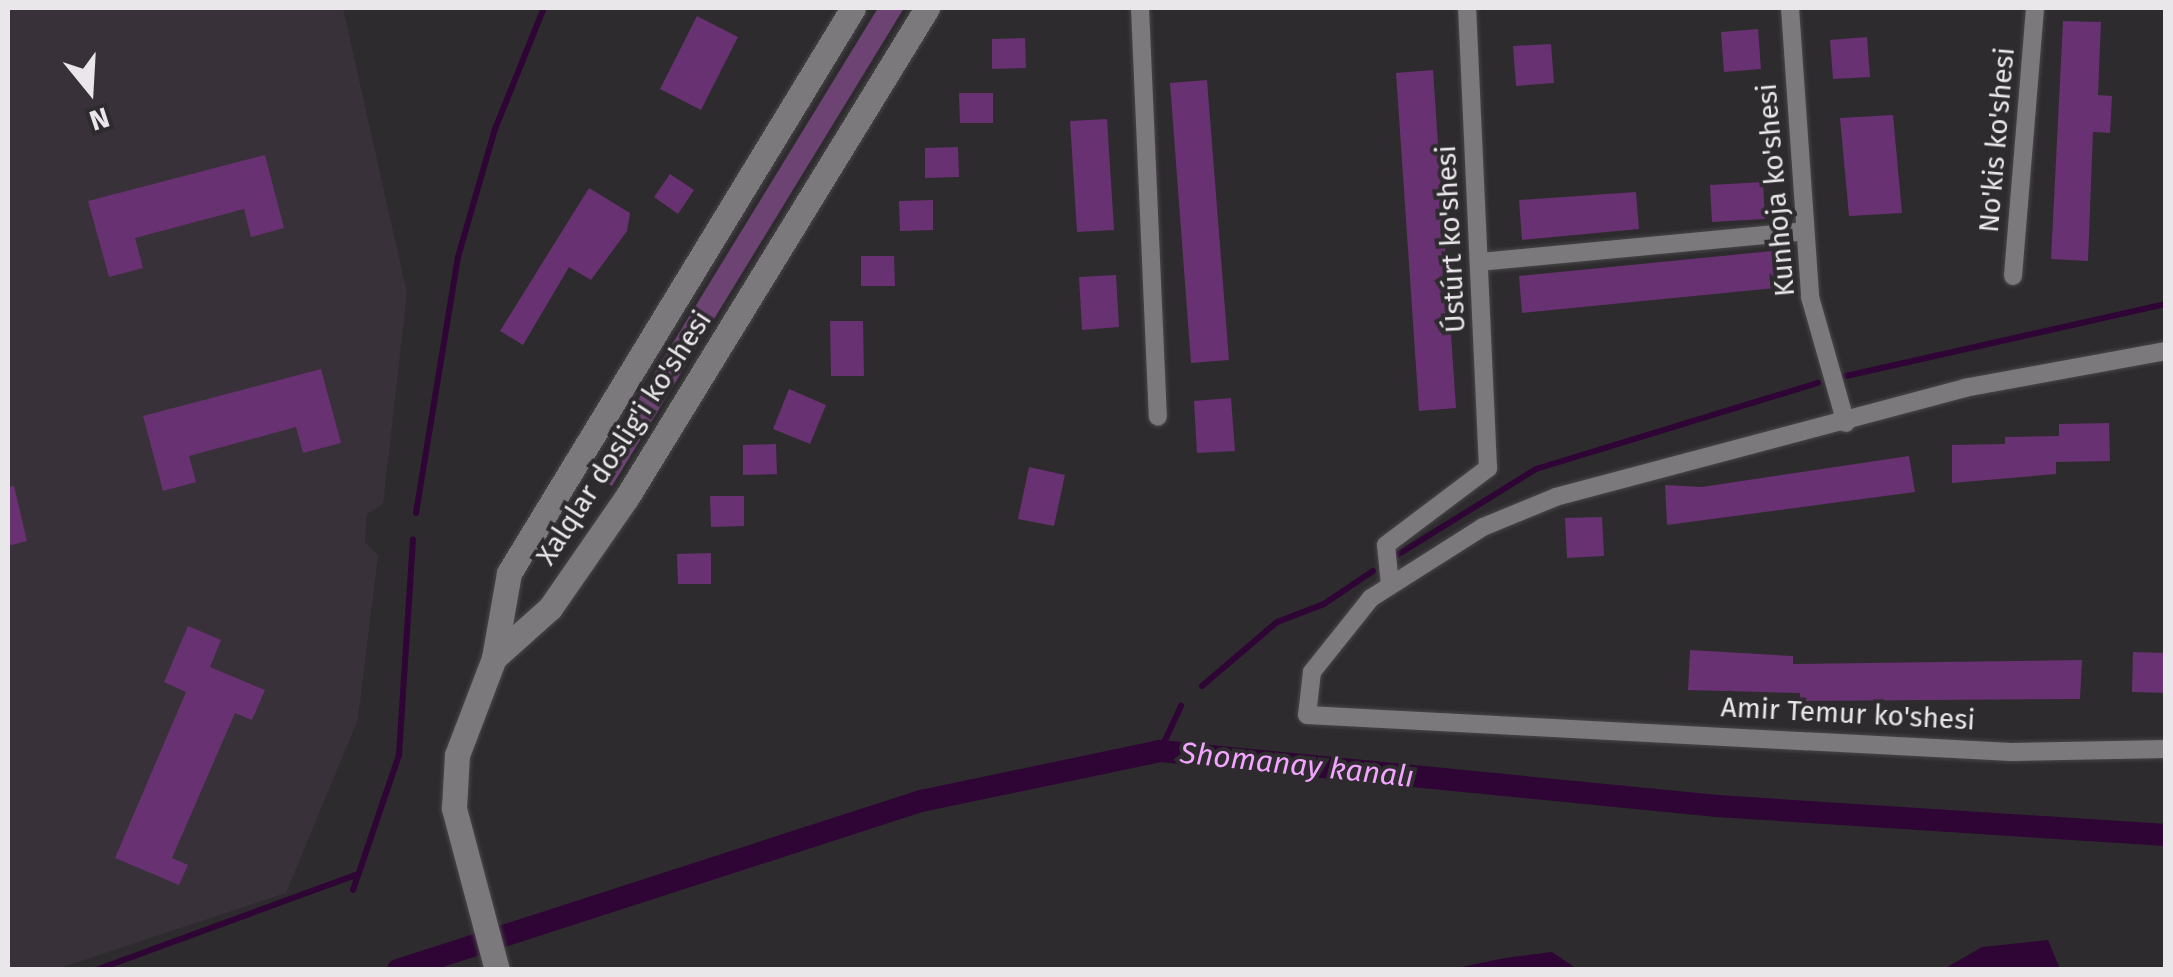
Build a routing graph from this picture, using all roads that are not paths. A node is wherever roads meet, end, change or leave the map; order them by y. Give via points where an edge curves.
1 (853, 8) edge
2 (927, 8) edge
3 (1140, 8) edge
4 (1467, 8) edge
5 (1790, 8) edge
6 (2034, 8) edge
7 (1804, 231) junction
8 (1480, 262) junction
9 (2013, 276) dead end
10 (2166, 351) edge
11 (1158, 417) dead end
12 (1846, 424) junction
13 (1390, 586) junction
14 (494, 658) junction
15 (2166, 749) edge
16 (496, 970) edge

1 - 14 main road, Xalqlar doslig'i ko'shesi via 518,558
2 - 14 main road, Xalqlar doslig'i ko'shesi via 628,497 550,608
3 - 11 street
4 - 8 street, Ústúrt ko'shesi
5 - 7 street, Kunhoja ko'shesi
6 - 9 street, No'kis ko'shesi
7 - 8 street
7 - 12 street, Kunhoja ko'shesi via 1810,297
8 - 13 street, Ústúrt ko'shesi via 1488,468 1386,546
10 - 12 street via 1965,388
12 - 13 street via 1556,497 1483,526
13 - 15 street, Amir Temur ko'shesi via 1312,672 1307,715 2011,752
14 - 16 main road via 458,755 454,808

